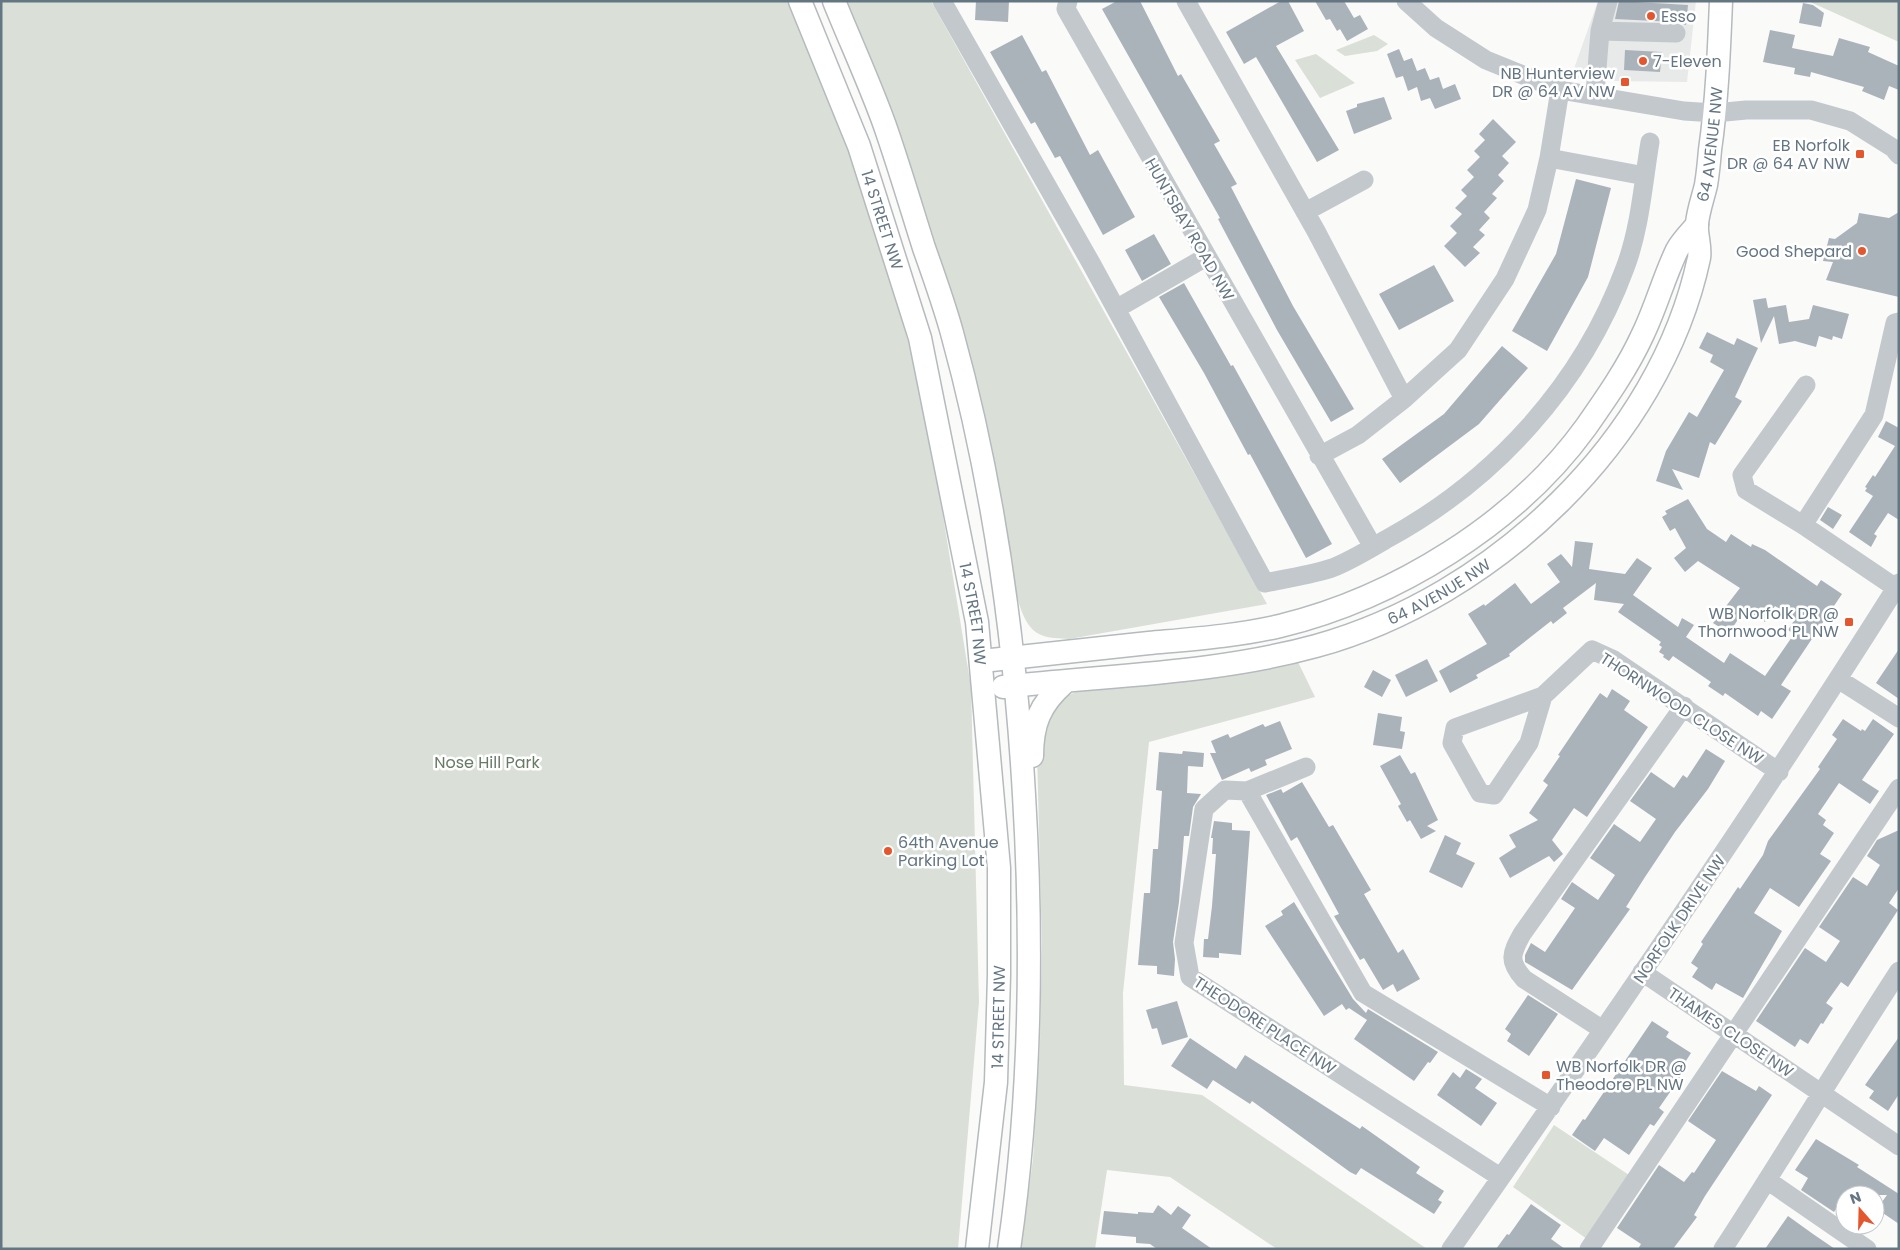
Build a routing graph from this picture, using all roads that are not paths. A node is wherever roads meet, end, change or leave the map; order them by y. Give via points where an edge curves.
1 (800, 1) edge
2 (834, 1) edge
3 (942, 1) edge
4 (1068, 1) edge
5 (1186, 1) edge
6 (1406, 1) edge
7 (1608, 1) edge
8 (1721, 1) edge
9 (1600, 31) junction
10 (1676, 33) dead end
11 (1560, 90) junction
12 (1595, 94) junction
13 (1715, 113) junction
14 (1650, 142) dead end
15 (1897, 147) edge
16 (1549, 158) junction
17 (1645, 176) junction
18 (1364, 180) dead end
19 (1305, 212) junction
20 (1697, 225) junction
21 (1206, 257) junction
22 (1116, 309) junction
23 (1899, 322) edge
24 (1806, 385) dead end
25 (1404, 399) junction
26 (1319, 456) junction
27 (1803, 525) junction
28 (1373, 547) junction
29 (1898, 587) edge
30 (1009, 613) junction
31 (1103, 648) junction
32 (1014, 658) junction
33 (982, 661) junction
34 (1838, 679) junction
35 (1064, 682) junction
36 (1017, 686) junction
37 (984, 689) junction
38 (1543, 696) junction
39 (1684, 706) junction
40 (1899, 718) edge
41 (1306, 767) dead end
42 (1778, 772) junction
43 (1899, 788) edge
44 (1247, 791) junction
45 (1027, 840) junction
46 (1899, 971) edge
47 (1642, 972) junction
48 (1603, 1030) junction
49 (1732, 1033) junction
50 (1820, 1092) junction
51 (1550, 1107) junction
52 (1899, 1146) edge
53 (1500, 1177) junction
54 (1767, 1180) junction
55 (1452, 1248) edge
56 (978, 1249) edge
57 (1009, 1249) edge
58 (1589, 1249) edge
59 (1723, 1249) edge
60 (1867, 1249) edge

1 - 33 main road, 14 STREET NW via 859,146 920,338
2 - 30 main road, 14 STREET NW via 885,125 952,331 978,440
3 - 22 street
4 - 21 street, HUNTSBAY ROAD NW via 1066,9
5 - 19 street
6 - 11 street via 1436,28 1486,60
7 - 9 street
8 - 13 main road, 64 AVENUE NW
9 - 10 street
9 - 12 street
11 - 12 street
11 - 16 street
12 - 13 street via 1684,111
13 - 15 street via 1811,110 1850,121
13 - 20 main road, 64 AVENUE NW
14 - 17 street
16 - 17 street
16 - 25 street via 1537,210 1505,279 1458,350
17 - 28 street via 1626,266 1602,323 1563,384 1515,442 1470,484 1423,520
18 - 19 street
19 - 25 street
20 - 31 main road, 64 AVENUE NW via 1678,248 1642,336 1613,388 1584,429 1546,474 1470,539 1423,569 1368,596 1280,626
20 - 35 main road, 64 AVENUE NW via 1700,254 1686,306 1650,385 1622,430 1591,469 1553,510 1508,549 1409,610 1318,646 1203,668
21 - 22 street
21 - 26 street, HUNTSBAY ROAD NW
22 - 28 street via 1265,583 1332,568
23 - 27 street via 1895,323 1874,415
24 - 27 street via 1742,475 1746,490
25 - 26 street via 1358,435
26 - 28 street, HUNTSBAY ROAD NW
27 - 29 street
29 - 34 street, NORFOLK DRIVE NW
30 - 31 main road via 1027,638 1038,644
30 - 32 main road, 14 STREET NW
31 - 32 main road, 64 AVENUE NW
32 - 33 main road, 64 AVENUE NW
32 - 36 main road, 14 STREET NW
33 - 37 main road, 14 STREET NW
34 - 40 street
34 - 42 street, NORFOLK DRIVE NW
35 - 36 main road, 64 AVENUE NW
35 - 45 main road via 1040,710 1032,740 1032,827
36 - 37 main road, 64 AVENUE NW
36 - 45 main road, 14 STREET NW
37 - 56 main road, 14 STREET NW via 999,868 999,975 996,1082
38 - 38 street, THORNWOOD CLOSE NW via 1455,728 1452,743 1480,793 1494,795 1529,743
38 - 39 street, THORNWOOD CLOSE NW via 1592,650 1614,660
39 - 42 street, THORNWOOD CLOSE NW
39 - 48 street via 1513,950 1512,960 1524,979
41 - 44 street, THEODORE PLACE NW
42 - 47 street, NORFOLK DRIVE NW
43 - 49 street
44 - 51 street via 1363,993
44 - 53 street, THEODORE PLACE NW via 1225,790 1204,809 1184,943 1190,977
45 - 57 main road, 14 STREET NW via 1030,984 1027,1085
46 - 50 street
47 - 48 street, NORFOLK DRIVE NW
47 - 49 street, THAMES CLOSE NW
48 - 51 street, NORFOLK DRIVE NW
49 - 50 street, THAMES CLOSE NW
49 - 58 street
50 - 52 street, THAMES CLOSE NW
50 - 54 street
51 - 53 street, NORFOLK DRIVE NW
53 - 55 street, NORFOLK DRIVE NW
54 - 59 street
54 - 60 street

